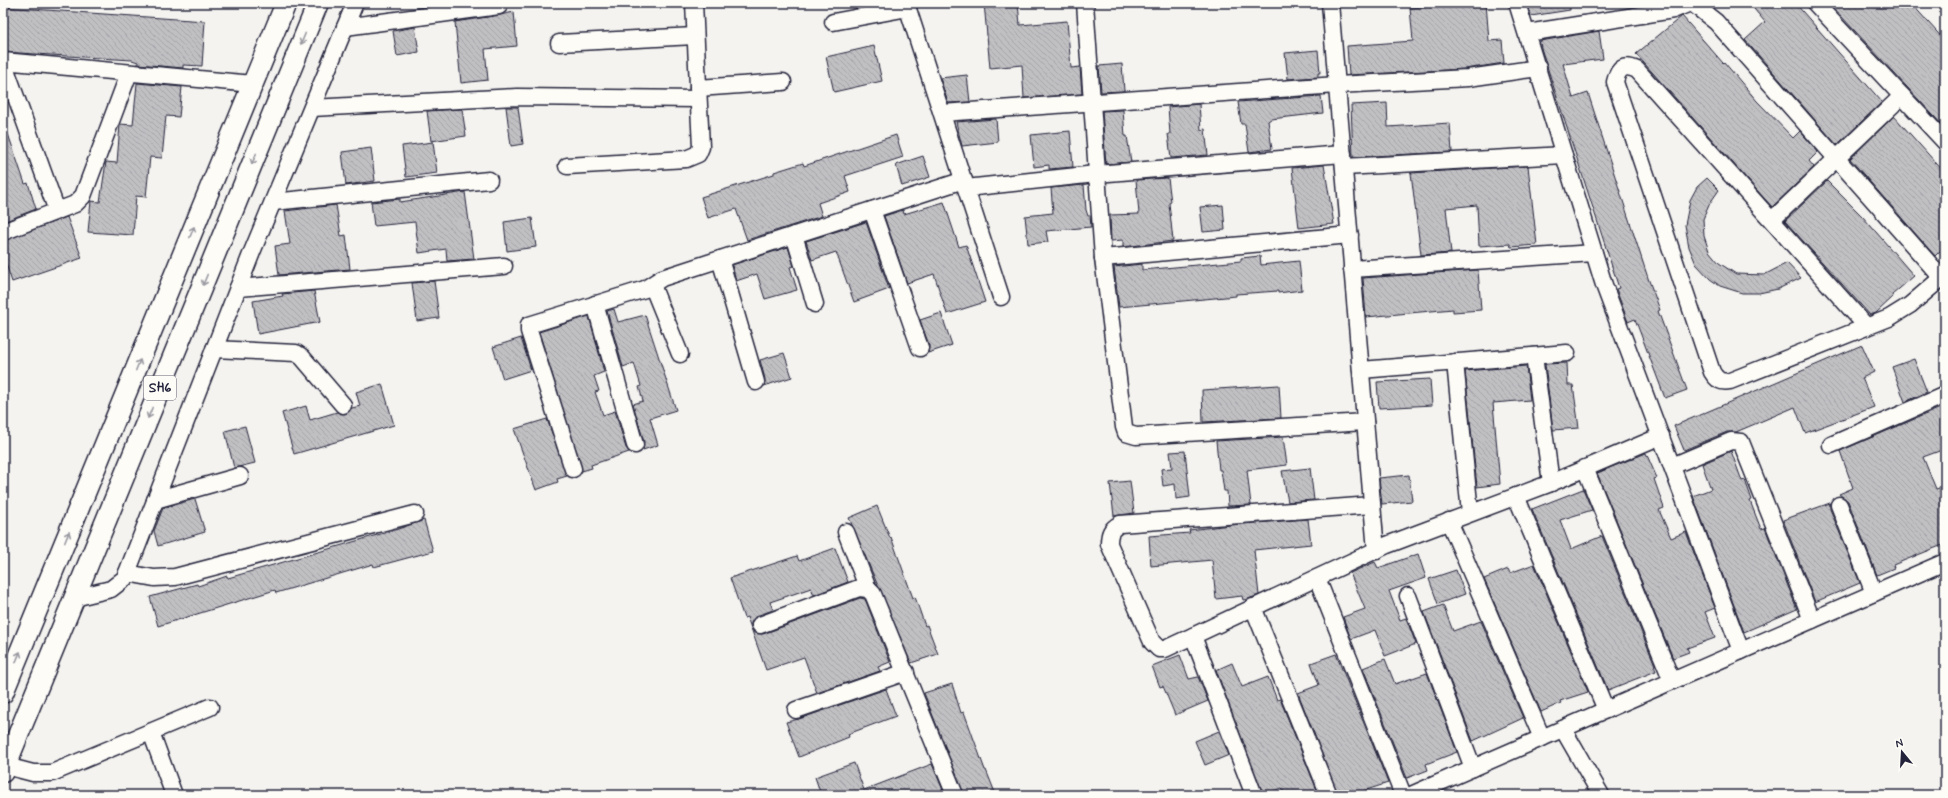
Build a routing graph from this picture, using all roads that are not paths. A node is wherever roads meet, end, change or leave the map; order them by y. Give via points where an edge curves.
1 (286, 3) edge
2 (318, 3) edge
3 (355, 3) edge
4 (694, 3) edge
5 (1084, 3) edge
6 (1330, 3) edge
7 (1517, 3) edge
8 (1691, 3) edge
9 (1815, 3) edge
10 (499, 6) dead end
11 (907, 6) edge
12 (833, 22) dead end
13 (345, 27) junction
14 (1526, 33) junction
15 (695, 36) junction
16 (559, 43) dead end
17 (1538, 68) junction
18 (129, 73) junction
19 (782, 82) dead end
20 (253, 84) junction
21 (1337, 85) junction
22 (698, 94) junction
23 (1902, 96) junction
24 (1091, 103) junction
25 (312, 108) junction
26 (942, 113) junction
27 (1945, 142) edge
28 (1564, 155) junction
29 (1836, 158) junction
30 (1343, 160) junction
31 (567, 166) dead end
32 (1096, 174) junction
33 (489, 180) dead end
34 (965, 184) junction
35 (273, 202) junction
36 (872, 210) junction
37 (57, 211) junction
38 (1772, 220) junction
39 (3, 232) edge
40 (794, 235) junction
41 (1350, 235) junction
42 (1594, 252) junction
43 (1103, 258) junction
44 (720, 259) junction
45 (504, 266) dead end
46 (1352, 269) junction
47 (1944, 276) edge
48 (652, 285) junction
49 (238, 288) junction
50 (1001, 297) dead end
51 (595, 304) junction
52 (815, 304) dead end
53 (1867, 327) junction
54 (920, 348) dead end
55 (214, 349) junction
56 (1567, 353) dead end
57 (680, 354) dead end
58 (1534, 356) junction
59 (1455, 362) junction
60 (1361, 370) junction
61 (756, 382) dead end
62 (1945, 395) edge
63 (342, 405) dead end
64 (1365, 422) junction
65 (1661, 436) junction
66 (634, 445) dead end
67 (1831, 445) dead end
68 (1672, 466) junction
69 (1585, 468) junction
70 (573, 469) dead end
71 (240, 476) dead end
72 (1551, 483) junction
73 (1516, 496) junction
74 (155, 500) junction
75 (1372, 505) junction
76 (1839, 505) dead end
77 (1470, 513) junction
78 (415, 514) dead end
79 (1449, 521) junction
80 (846, 532) dead end
81 (1376, 550) junction
82 (1945, 562) edge
83 (127, 573) junction
84 (1317, 578) junction
85 (868, 589) junction
86 (1874, 593) junction
87 (1408, 596) dead end
88 (74, 598) junction
89 (1253, 608) junction
90 (1812, 620) junction
91 (760, 625) dead end
92 (1193, 636) junction
93 (1741, 651) junction
94 (906, 672) junction
95 (1672, 681) junction
96 (3, 694) edge
97 (210, 707) dead end
98 (796, 710) dead end
99 (1606, 710) junction
100 (1563, 729) junction
101 (150, 732) junction
102 (1542, 738) junction
103 (1473, 768) junction
104 (4, 769) edge
105 (174, 795) edge
106 (955, 795) edge
107 (1254, 795) edge
108 (1329, 795) edge
109 (1403, 795) edge
110 (1411, 795) edge
111 (1601, 795) edge

1 - 20 main road, SH6
2 -> 88 main road, SH6
3 - 13 street
4 - 15 street
5 - 24 street
6 - 21 street
7 - 14 street
8 - 14 street via 1673,10
8 - 29 street via 1716,22
9 - 23 street
10 - 13 street
11 - 12 street
11 - 26 street
13 - 25 street
14 - 17 street
15 - 16 street
15 - 22 street
17 - 21 street via 1468,78
17 - 28 street
18 - 20 street
18 - 37 street via 83,196 75,204
18 - 37 street via 3,61
19 - 22 street
96 -> 20 main road, SH6
21 - 24 street
21 - 30 street
22 - 25 street via 516,97
22 - 31 street via 701,147 694,157
23 - 27 street
23 - 29 street
24 - 26 street
24 - 32 street
25 - 35 street
26 - 34 street
28 - 30 street
28 - 42 street
29 - 38 street
29 - 47 street
30 - 32 street
30 - 41 street
32 - 34 street
32 - 43 street
33 - 35 street
34 - 36 street
34 - 50 street
35 - 49 street
36 - 40 street
36 - 54 street
37 - 39 street
38 - 53 street
38 - 53 street via 1637,70 1629,66 1617,72 1615,82 1712,372 1717,380 1730,381
40 - 44 street
40 - 52 street
41 - 43 street
41 - 46 street
42 - 46 street
42 - 65 street
43 - 64 street via 1126,433 1131,436
44 - 48 street via 662,278
44 - 61 street
45 - 49 street
46 - 60 street
47 - 53 street via 1900,312
48 - 51 street
48 - 57 street
49 - 55 street
51 - 66 street
51 - 70 street via 532,324 528,328
55 - 63 street via 296,353
55 - 74 street
56 - 58 street
58 - 59 street
58 - 72 street
59 - 60 street
59 - 77 street
60 - 64 street
62 - 67 street
64 - 75 street
65 - 68 street
65 - 69 street
68 - 90 street via 1731,441 1740,442
68 - 93 street
69 - 72 street
69 - 95 street
71 - 74 street
72 - 73 street
73 - 77 street
73 - 99 street
74 - 83 street
75 - 81 street
75 - 92 street via 1120,524 1112,529 1109,544 1155,647 1165,649
76 - 86 street
77 - 79 street
78 - 83 street via 175,577 154,578
79 - 81 street
79 - 102 street
80 - 85 street
81 - 84 street
82 - 86 street
83 - 88 street via 125,578 111,589
84 - 89 street
84 - 109 street
85 - 91 street via 860,588
85 - 94 street via 877,600
86 - 90 street
87 - 103 street
88 - 104 main road, SH6
89 - 92 street
89 - 108 street
90 - 93 street
92 - 107 street
93 - 95 street
94 - 98 street
94 - 106 street
95 - 99 street
97 - 101 street
99 - 100 street
100 - 102 street
100 - 111 street
101 - 104 street via 52,773
101 - 105 street
102 - 103 street
103 - 110 street

